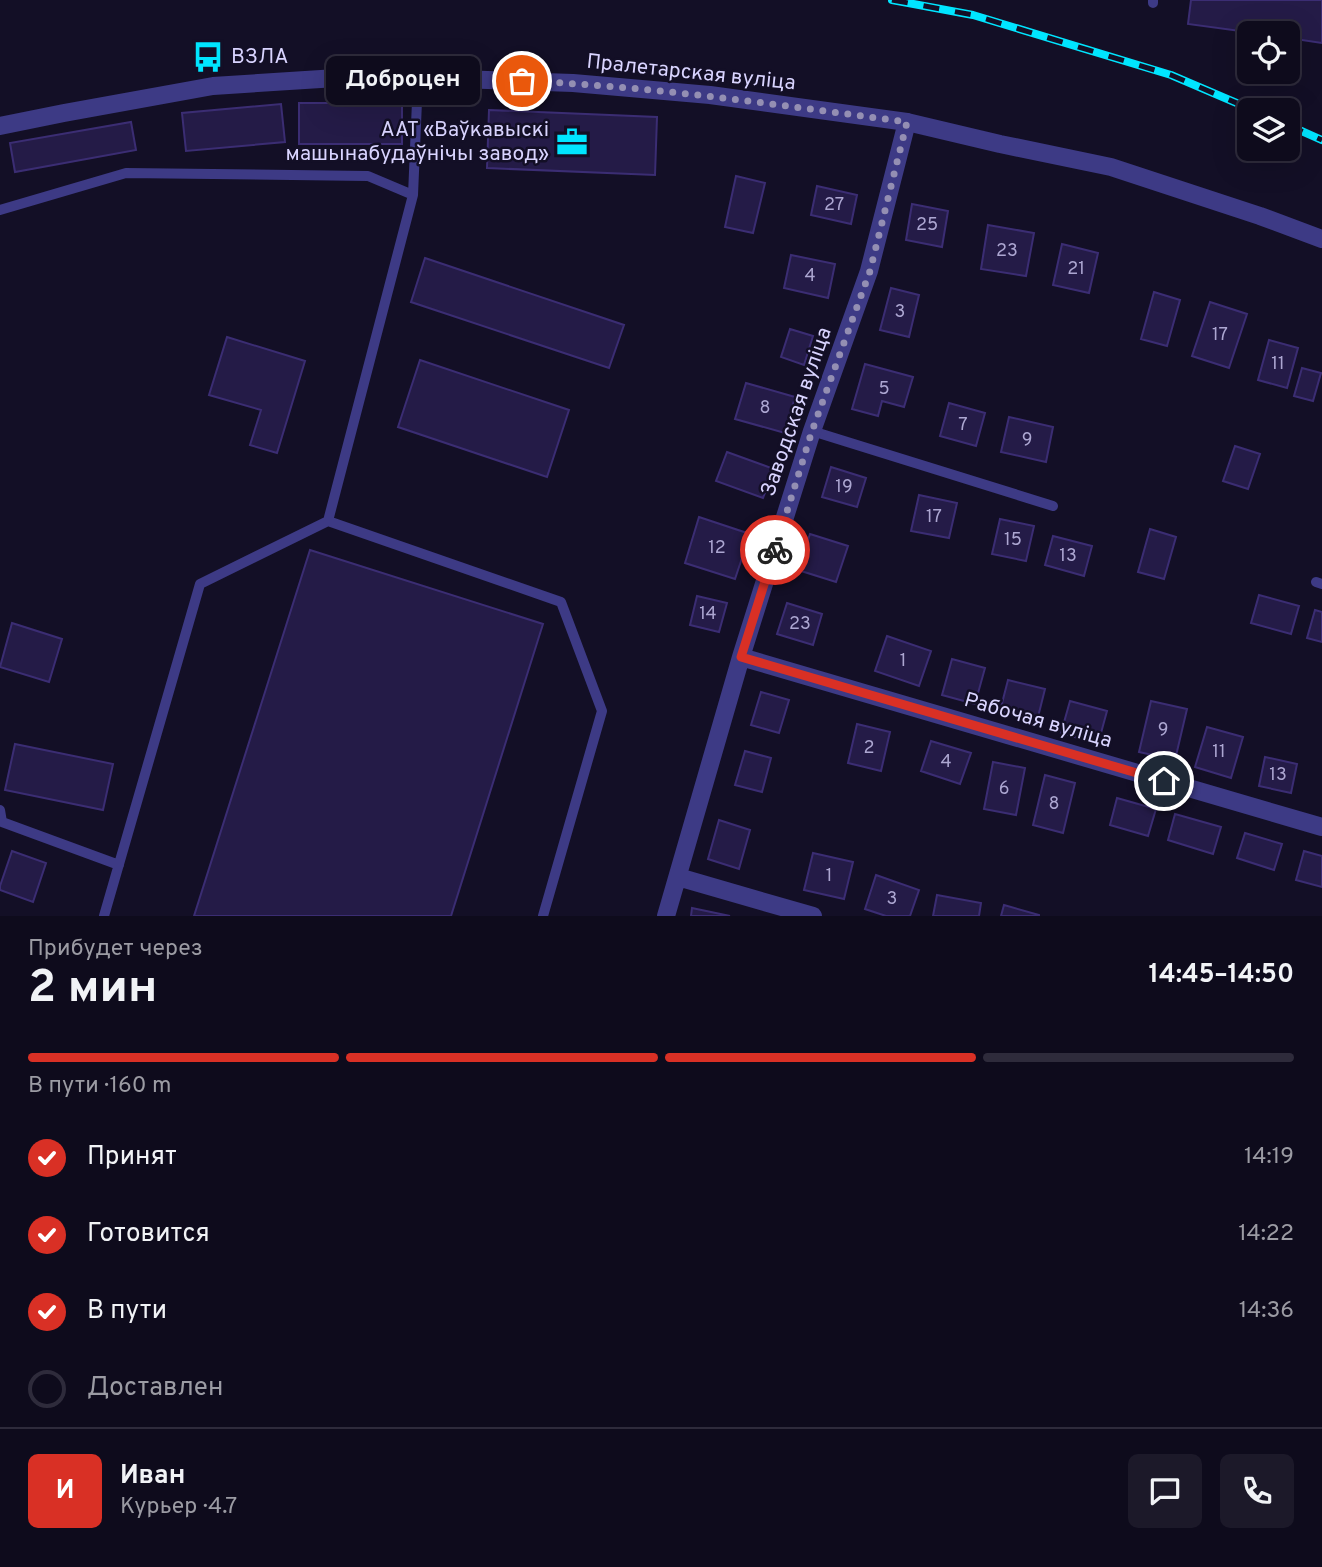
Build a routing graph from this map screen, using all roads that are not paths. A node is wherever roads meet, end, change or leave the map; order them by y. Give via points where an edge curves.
1 (418, 78) junction
2 (907, 122) junction
3 (0, 127) edge
4 (413, 195) junction
5 (0, 209) edge
6 (1322, 239) edge
7 (812, 431) junction
8 (1054, 506) dead end
9 (328, 521) junction
10 (741, 657) junction
11 (0, 810) edge
12 (1322, 827) edge
13 (119, 865) junction
14 (678, 877) junction
15 (104, 916) edge
16 (543, 916) edge
17 (666, 916) edge
18 (813, 916) edge

1 - 2 street, Пралетарская вуліца via 573,83 709,95
1 - 3 street, Пралетарская вуліца via 368,76 213,86
1 - 4 lane
2 - 6 street, Пралетарская вуліца via 1111,167
2 - 7 street, Заводская вуліца via 870,271
4 - 5 lane via 368,176 126,173
4 - 9 lane
7 - 8 lane
7 - 10 street, Заводская вуліца
9 - 13 lane via 200,583
9 - 16 lane via 561,602 602,711
10 - 12 street, Рабочая вуліца
10 - 14 street, Заводская вуліца
11 - 13 lane via 2,822
13 - 15 lane
14 - 17 street, Заводская вуліца
14 - 18 street

